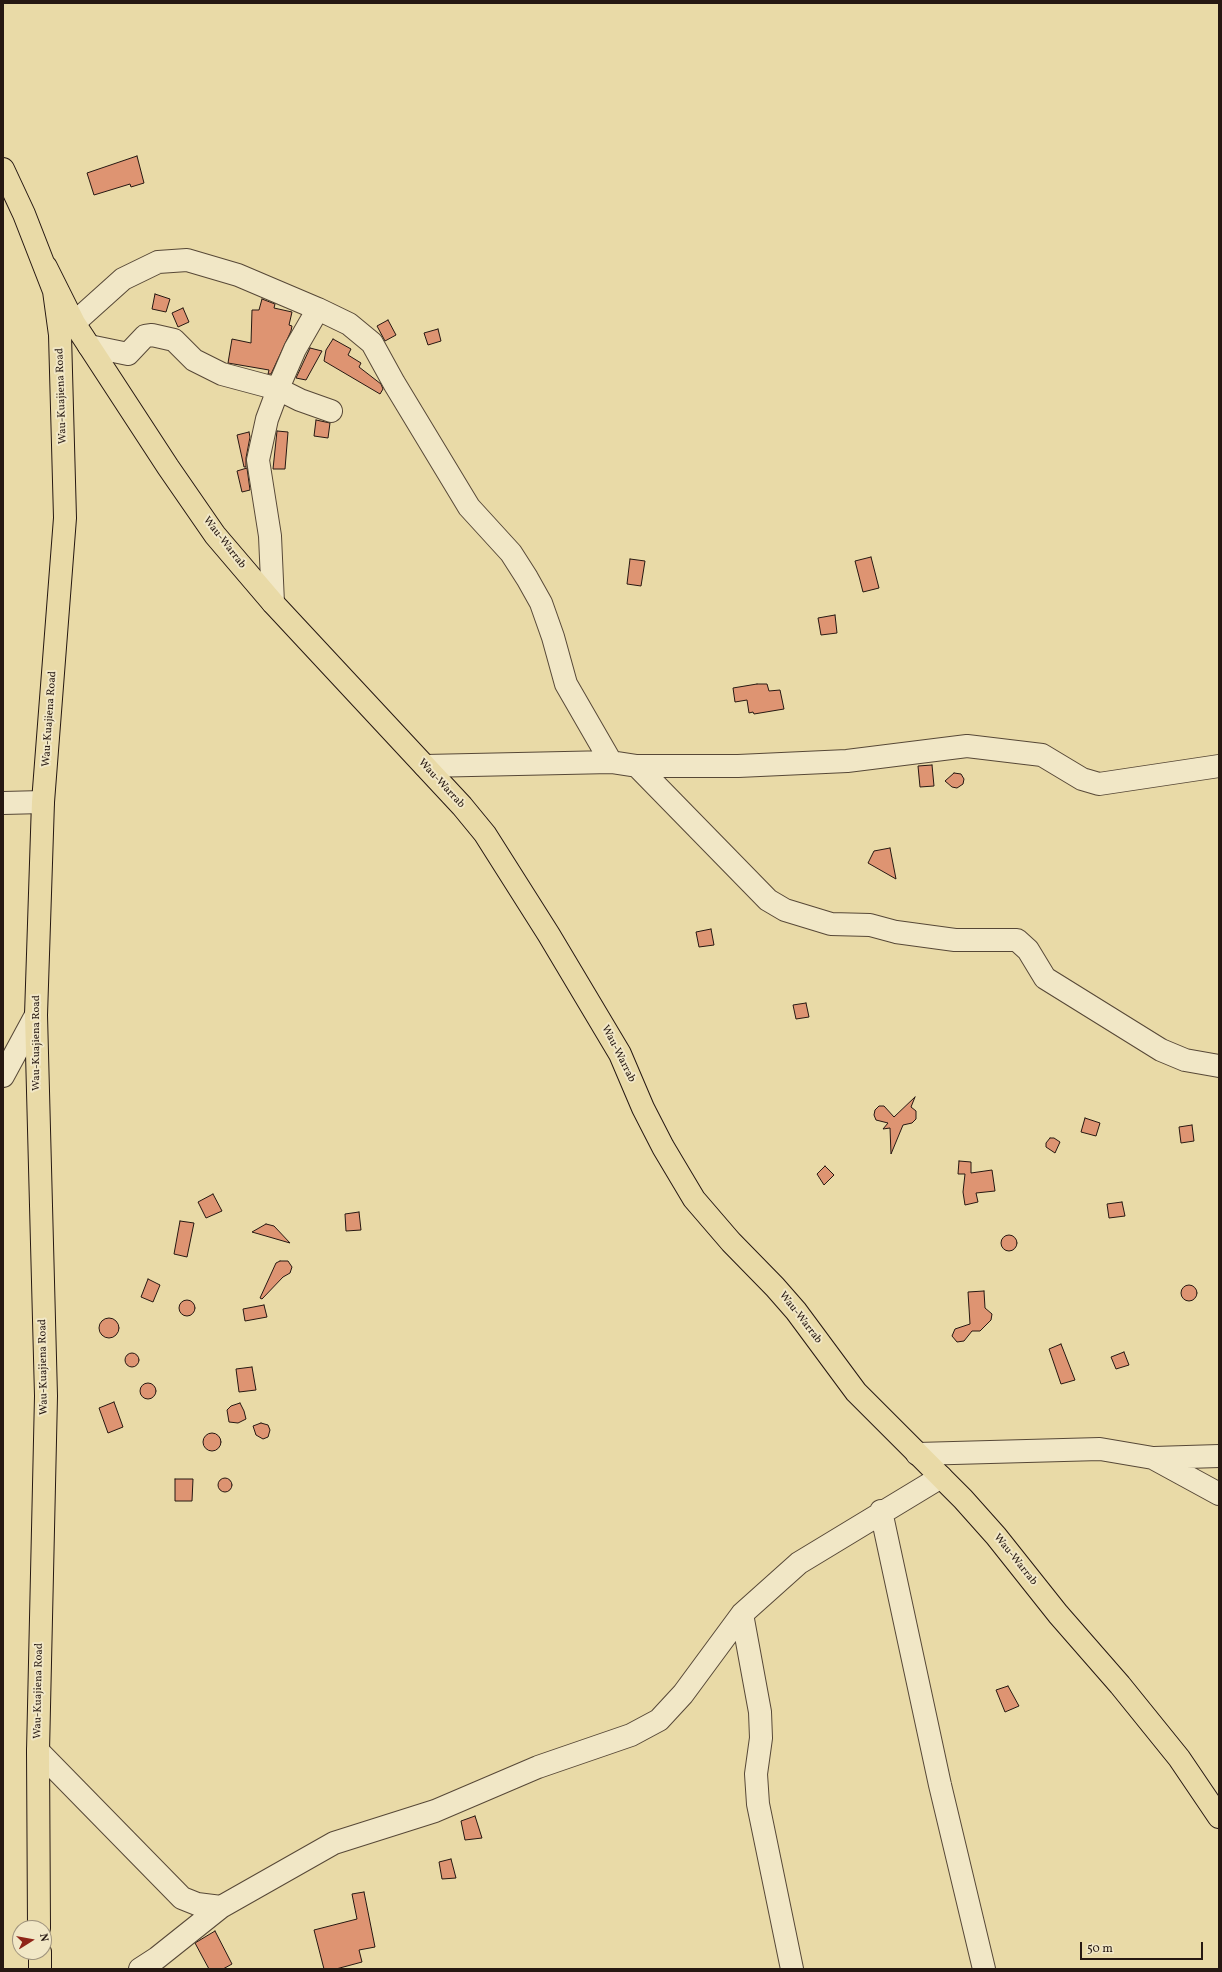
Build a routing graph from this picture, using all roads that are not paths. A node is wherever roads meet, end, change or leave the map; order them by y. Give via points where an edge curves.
1 (3, 169) edge
2 (46, 267) junction
3 (318, 308) junction
4 (74, 323) junction
5 (89, 346) junction
6 (278, 389) junction
7 (331, 410) dead end
8 (273, 603) junction
9 (611, 762) junction
10 (425, 766) junction
11 (637, 766) junction
12 (1219, 766) edge
13 (43, 802) junction
14 (3, 803) edge
15 (36, 1015) junction
16 (1219, 1066) edge
17 (3, 1076) edge
18 (917, 1454) junction
19 (1219, 1456) edge
20 (1153, 1458) junction
21 (941, 1477) junction
22 (1219, 1494) edge
23 (881, 1511) junction
24 (742, 1614) junction
25 (38, 1751) junction
26 (1219, 1817) edge
27 (221, 1907) junction
28 (39, 1920) edge
29 (140, 1969) edge
30 (792, 1969) edge
31 (984, 1969) edge

1 - 2 main road, Wau-Kuajiena Road
2 - 4 main road, Wau-Warrab
2 - 13 main road, Wau-Kuajiena Road via 54,291 60,335 65,518
3 - 4 street via 238,275 187,260 158,262 123,279
3 - 6 street via 296,348
3 - 9 street via 349,324 372,343 469,507 511,553 541,603 566,684
4 - 5 main road, Wau-Warrab
5 - 6 street via 128,354 145,336 174,340 194,360 222,374
5 - 8 main road, Wau-Warrab via 215,534
6 - 7 street via 300,400
6 - 8 street via 267,419 258,460 270,536
8 - 10 main road, Wau-Warrab
9 - 10 street
9 - 11 street
10 - 18 main road, Wau-Warrab via 485,834 512,875 620,1054 643,1108 694,1199 796,1311 856,1392
11 - 12 street via 738,766 848,761 967,746 1042,755 1082,779 1099,784
11 - 16 street via 768,900 786,910 831,924 870,924 896,932 955,940 1017,940 1028,950 1045,978 1161,1050 1185,1060
13 - 14 street
13 - 15 main road, Wau-Kuajiena Road
15 - 17 street
15 - 25 main road, Wau-Kuajiena Road via 46,1396
18 - 20 street via 1100,1449
18 - 21 main road, Wau-Warrab
19 - 20 street
20 - 22 street
21 - 23 street
21 - 26 main road, Wau-Warrab via 996,1536 1058,1614 1120,1685 1179,1758
23 - 24 street via 799,1563
23 - 31 street via 940,1784
24 - 27 street via 683,1694 659,1720 631,1735 538,1767 435,1811 334,1843
24 - 30 street via 760,1712 761,1738 756,1774 758,1804
25 - 27 street via 182,1898 197,1904
25 - 28 main road, Wau-Kuajiena Road
27 - 29 street

